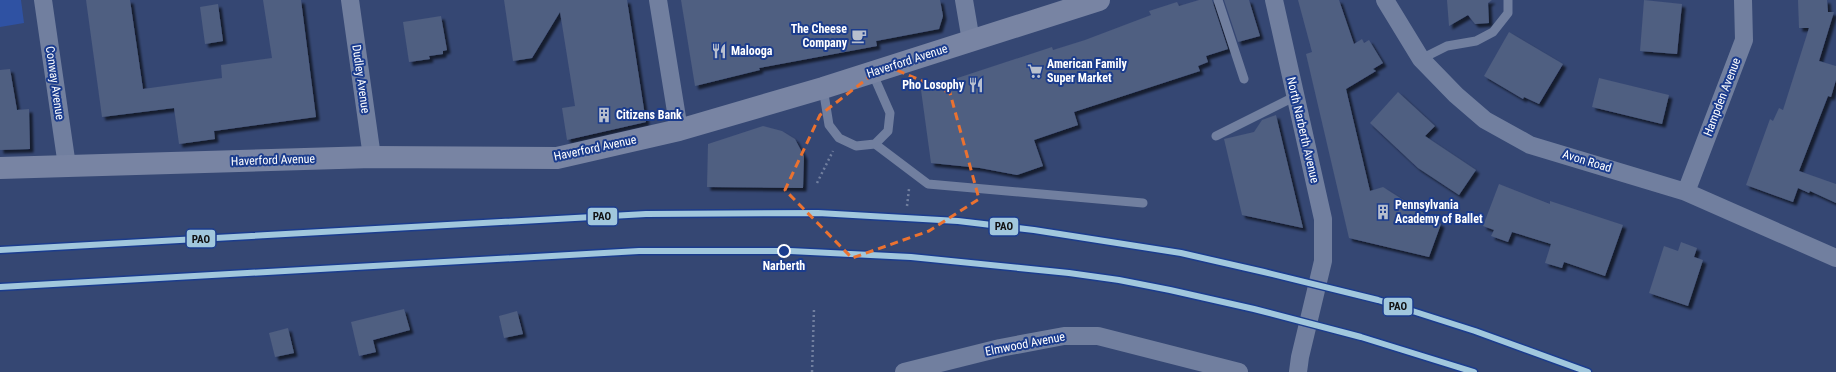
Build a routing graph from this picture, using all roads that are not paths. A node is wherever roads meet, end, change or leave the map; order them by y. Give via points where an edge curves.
1 (43, 0) edge
2 (350, 0) edge
3 (658, 0) edge
4 (964, 0) edge
5 (1098, 0) edge
6 (1218, 0) edge
7 (1274, 0) edge
8 (1385, 0) edge
9 (1508, 0) edge
10 (1744, 0) edge
11 (972, 41) junction
12 (1421, 59) junction
13 (872, 72) junction
14 (1244, 79) dead end
15 (823, 88) junction
16 (1296, 96) junction
17 (679, 130) junction
18 (1216, 136) dead end
19 (876, 144) junction
20 (372, 158) junction
21 (67, 166) junction
22 (0, 168) edge
23 (1686, 192) junction
24 (1143, 203) dead end
25 (1836, 258) edge
26 (1299, 365) edge
27 (904, 372) edge
28 (1239, 372) edge

1 - 21 street, Conway Avenue
2 - 20 street, Dudley Avenue
3 - 17 street
4 - 11 street
5 - 11 street, Haverford Avenue
6 - 14 lane
7 - 16 street, North Narberth Avenue
8 - 12 street, Avon Road
9 - 12 lane via 1508,14 1493,32 1476,41 1447,46
10 - 23 street, Hampden Avenue via 1744,40
11 - 13 street, Haverford Avenue
12 - 23 street, Avon Road via 1485,120 1530,145
13 - 15 street, Haverford Avenue
13 - 19 lane via 890,113 888,130
15 - 17 street, Haverford Avenue
15 - 19 lane via 829,124 839,138 856,146
16 - 18 lane
16 - 26 street, North Narberth Avenue via 1323,219 1323,261
17 - 20 street, Haverford Avenue via 558,158
19 - 24 lane via 928,184
20 - 21 street, Haverford Avenue
21 - 22 street, Haverford Avenue
23 - 25 street, Avon Road
27 - 28 street, Elmwood Avenue via 1000,348 1064,336 1098,336

